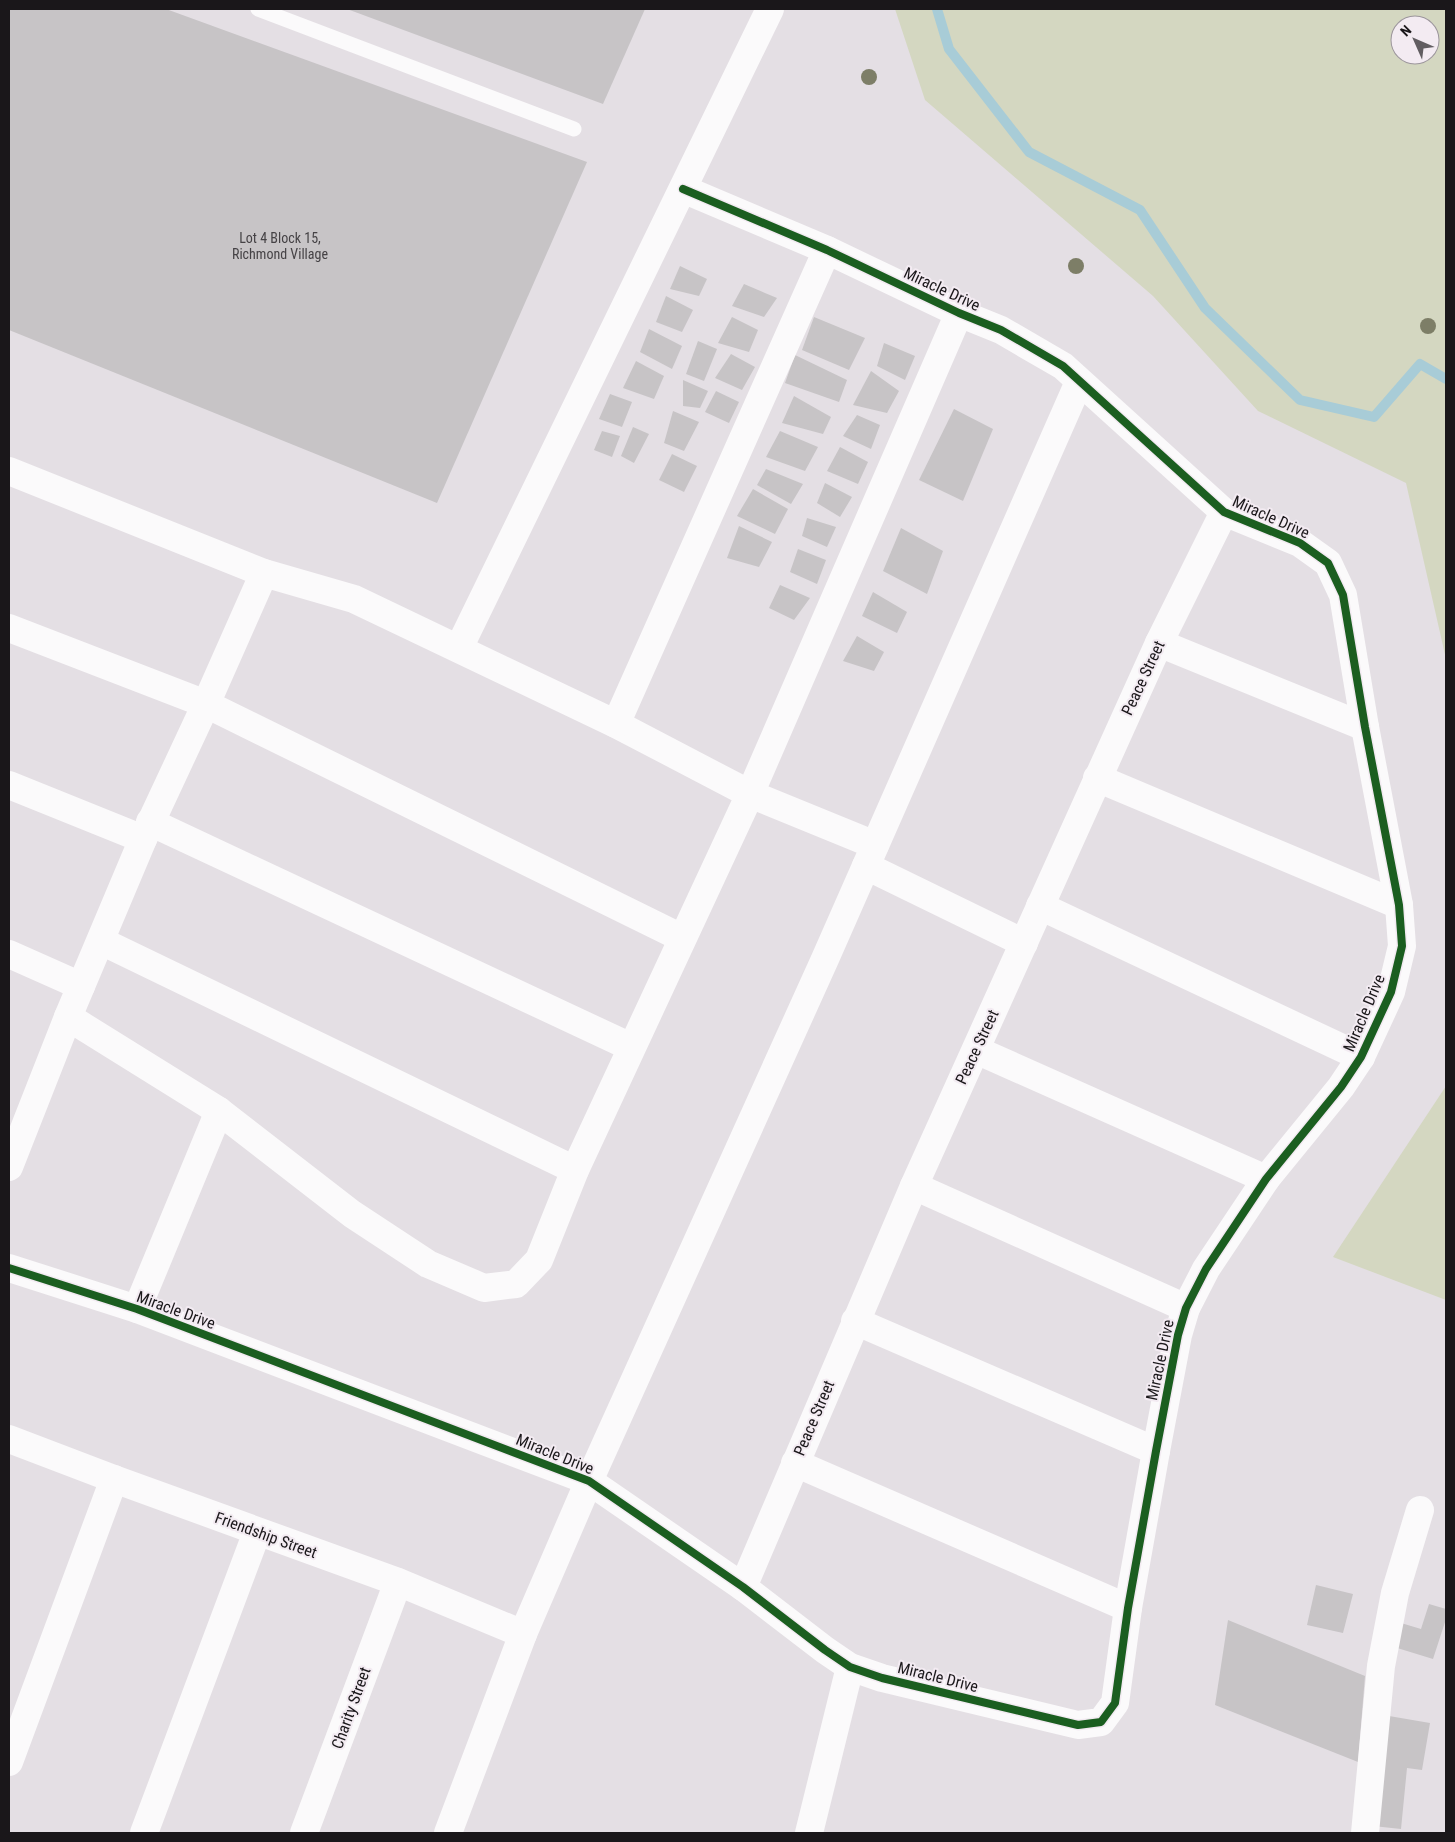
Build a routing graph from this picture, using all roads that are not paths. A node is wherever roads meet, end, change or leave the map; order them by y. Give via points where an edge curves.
1 (258, 9) edge
2 (770, 9) edge
3 (574, 128) dead end
4 (684, 189) junction
5 (827, 250) junction
6 (959, 313) junction
7 (1079, 382) junction
8 (9, 471) edge
9 (1224, 512) junction
10 (264, 573) junction
11 (9, 628) edge
12 (1159, 643) junction
13 (459, 648) junction
14 (206, 704) junction
15 (616, 724) junction
16 (1365, 727) junction
17 (1097, 778) junction
18 (9, 785) edge
19 (750, 794) junction
20 (147, 831) junction
21 (870, 856) junction
22 (1040, 906) junction
23 (1398, 906) junction
24 (682, 938) junction
25 (101, 941) junction
26 (1024, 943) junction
27 (9, 954) edge
28 (81, 986) junction
29 (68, 1017) junction
30 (631, 1047) junction
31 (976, 1050) junction
32 (1361, 1057) junction
33 (219, 1111) junction
34 (18, 1116) edge
35 (9, 1167) edge
36 (575, 1170) junction
37 (1266, 1179) junction
38 (914, 1186) junction
39 (9, 1268) edge
40 (1186, 1308) junction
41 (137, 1309) junction
42 (855, 1321) junction
43 (9, 1439) edge
44 (1156, 1451) junction
45 (795, 1463) junction
46 (114, 1480) junction
47 (589, 1481) junction
48 (1420, 1510) dead end
49 (257, 1532) junction
50 (398, 1582) junction
51 (743, 1587) junction
52 (1128, 1608) junction
53 (523, 1634) junction
54 (850, 1667) junction
55 (9, 1762) edge
56 (144, 1833) edge
57 (304, 1833) edge
58 (448, 1833) edge
59 (809, 1833) edge
60 (1365, 1833) edge

1 - 3 lane
2 - 4 street
4 - 5 street, Miracle Drive
4 - 13 street
5 - 6 street, Miracle Drive
5 - 15 street
6 - 7 street, Miracle Drive via 1001,330 1063,366
6 - 19 street
7 - 9 street, Miracle Drive
7 - 21 street
8 - 10 street
9 - 12 street, Peace Street
9 - 16 street, Miracle Drive via 1300,543 1328,563 1342,595
10 - 13 street via 354,599
10 - 14 street
11 - 14 street
12 - 16 street
12 - 17 street, Peace Street
13 - 15 street
14 - 20 street
14 - 24 street
15 - 19 street
16 - 23 street, Miracle Drive
17 - 22 street, Peace Street
17 - 23 street
18 - 20 street
19 - 21 street
19 - 24 street
20 - 25 street
20 - 30 street
21 - 26 street
21 - 47 street
22 - 26 street, Peace Street
22 - 32 street
23 - 32 street, Miracle Drive via 1402,946 1391,992
24 - 30 street
25 - 28 street
25 - 36 street
26 - 31 street, Peace Street
27 - 28 street
28 - 29 street
29 - 33 street
29 - 34 street
30 - 36 street
31 - 37 street
31 - 38 street, Peace Street
32 - 37 street, Miracle Drive via 1341,1087
33 - 36 street via 352,1214 428,1264 484,1288 516,1284 539,1260
33 - 41 street
34 - 35 street
37 - 40 street, Miracle Drive via 1206,1269
38 - 40 street
38 - 42 street, Peace Street
39 - 41 street, Miracle Drive
40 - 44 street, Miracle Drive
41 - 47 street, Miracle Drive
42 - 44 street
42 - 45 street, Peace Street
43 - 46 street, Friendship Street
44 - 52 street, Miracle Drive
45 - 51 street, Peace Street
45 - 52 street
46 - 49 street, Friendship Street
46 - 55 street
47 - 51 street, Miracle Drive
47 - 53 street
48 - 60 street via 1395,1592 1381,1666
49 - 50 street, Friendship Street
49 - 56 street
50 - 53 street, Friendship Street
50 - 57 street, Charity Street
51 - 54 street, Miracle Drive
52 - 54 street, Miracle Drive via 1115,1703 1101,1722 1078,1725 882,1678
53 - 58 street
54 - 59 street

